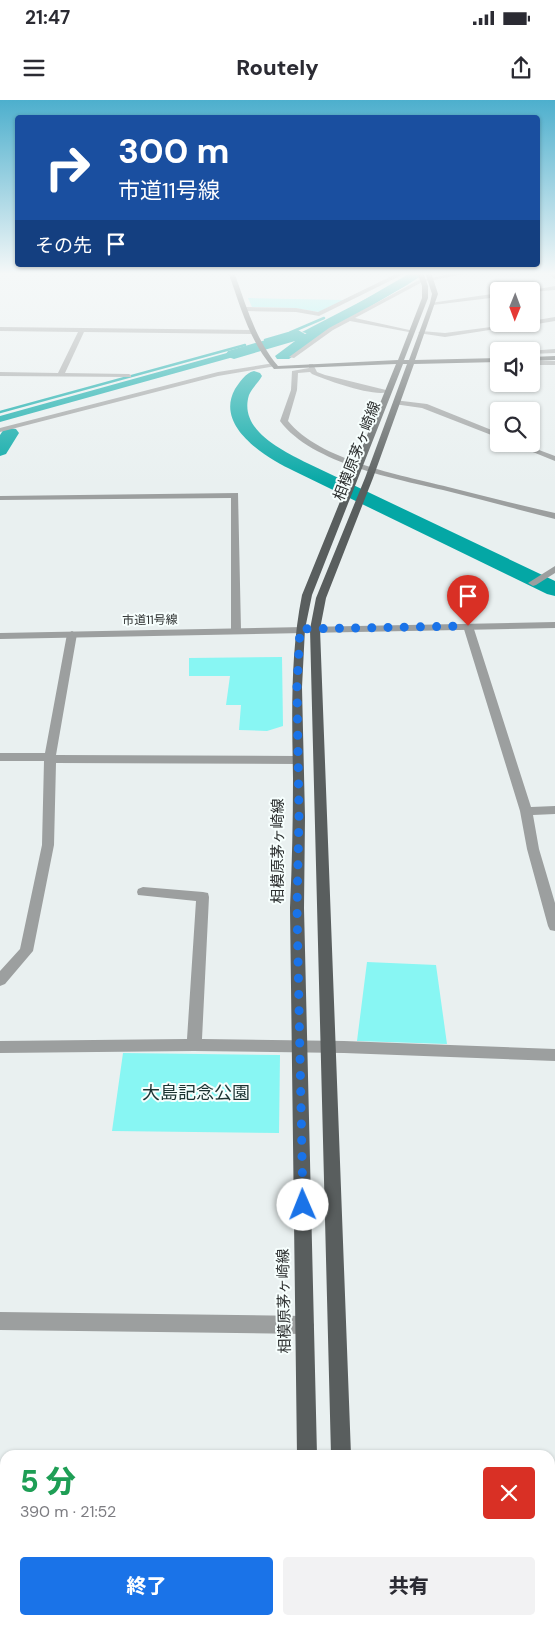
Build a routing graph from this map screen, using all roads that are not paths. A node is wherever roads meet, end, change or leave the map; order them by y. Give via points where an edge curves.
1 (76, 343) edge
2 (259, 343) edge
3 (310, 343) edge
4 (408, 343) edge
5 (418, 343) edge
6 (555, 351) edge
7 (540, 352) edge
8 (292, 357) dead end
9 (540, 357) edge
10 (555, 357) edge
11 (490, 358) edge
12 (412, 360) junction
13 (401, 361) junction
14 (555, 363) edge
15 (540, 364) edge
16 (275, 367) junction
17 (312, 367) junction
18 (0, 374) edge
19 (61, 374) junction
20 (129, 376) dead end
21 (387, 391) junction
22 (397, 402) junction
23 (0, 430) edge
24 (490, 432) edge
25 (537, 452) edge
26 (555, 459) edge
27 (360, 466) junction
28 (371, 470) junction
29 (0, 498) edge
30 (555, 516) edge
31 (555, 568) edge
32 (536, 581) dead end
33 (555, 624) edge
34 (468, 626) junction
35 (308, 629) junction
36 (236, 630) junction
37 (72, 634) junction
38 (0, 636) edge
39 (0, 757) edge
40 (50, 758) junction
41 (297, 760) junction
42 (555, 810) edge
43 (526, 811) junction
44 (143, 892) dead end
45 (555, 926) edge
46 (0, 980) edge
47 (194, 1045) junction
48 (301, 1046) junction
49 (0, 1047) edge
50 (327, 1047) junction
51 (555, 1055) edge
52 (0, 1321) edge
53 (305, 1325) junction
54 (307, 1450) edge
55 (341, 1450) edge

1 - 19 street
2 - 16 main road
3 - 8 street
4 - 13 main road, 相模原茅ヶ崎線
5 - 12 main road, 相模原茅ヶ崎線
6 - 7 street
9 - 10 main road
11 - 12 main road
12 - 13 main road
12 - 22 main road, 相模原茅ヶ崎線
13 - 16 main road
13 - 17 main road
13 - 21 main road, 相模原茅ヶ崎線
14 - 15 street
16 - 17 main road
16 - 23 street via 199,380
17 - 21 street via 314,373 323,376
17 - 27 street via 295,371 294,390 284,421 303,438
18 - 19 street
19 - 20 street
21 - 27 main road, 相模原茅ヶ崎線
22 - 24 street via 424,406
22 - 28 main road, 相模原茅ヶ崎線
25 - 26 street
27 - 28 street
27 - 35 main road, 相模原茅ヶ崎線 via 307,595
28 - 30 street
28 - 35 main road, 相模原茅ヶ崎線
29 - 36 street via 235,495
31 - 32 street
33 - 34 street, 市道11号線
34 - 35 street, 市道11号線
34 - 43 street
35 - 36 street, 市道11号線
35 - 41 main road, 相模原茅ヶ崎線 via 297,687
35 - 50 main road, 相模原茅ヶ崎線
36 - 37 street, 市道11号線
37 - 38 street, 市道11号線
37 - 40 street
39 - 40 street
40 - 41 street
40 - 46 street via 48,845 26,951
41 - 48 main road, 相模原茅ヶ崎線
42 - 43 street
43 - 45 street via 533,849
44 - 47 street via 203,897
47 - 48 street
47 - 49 street
48 - 50 street
48 - 53 main road, 相模原茅ヶ崎線
50 - 51 street
50 - 55 main road, 相模原茅ヶ崎線
52 - 53 street
53 - 54 main road, 相模原茅ヶ崎線

